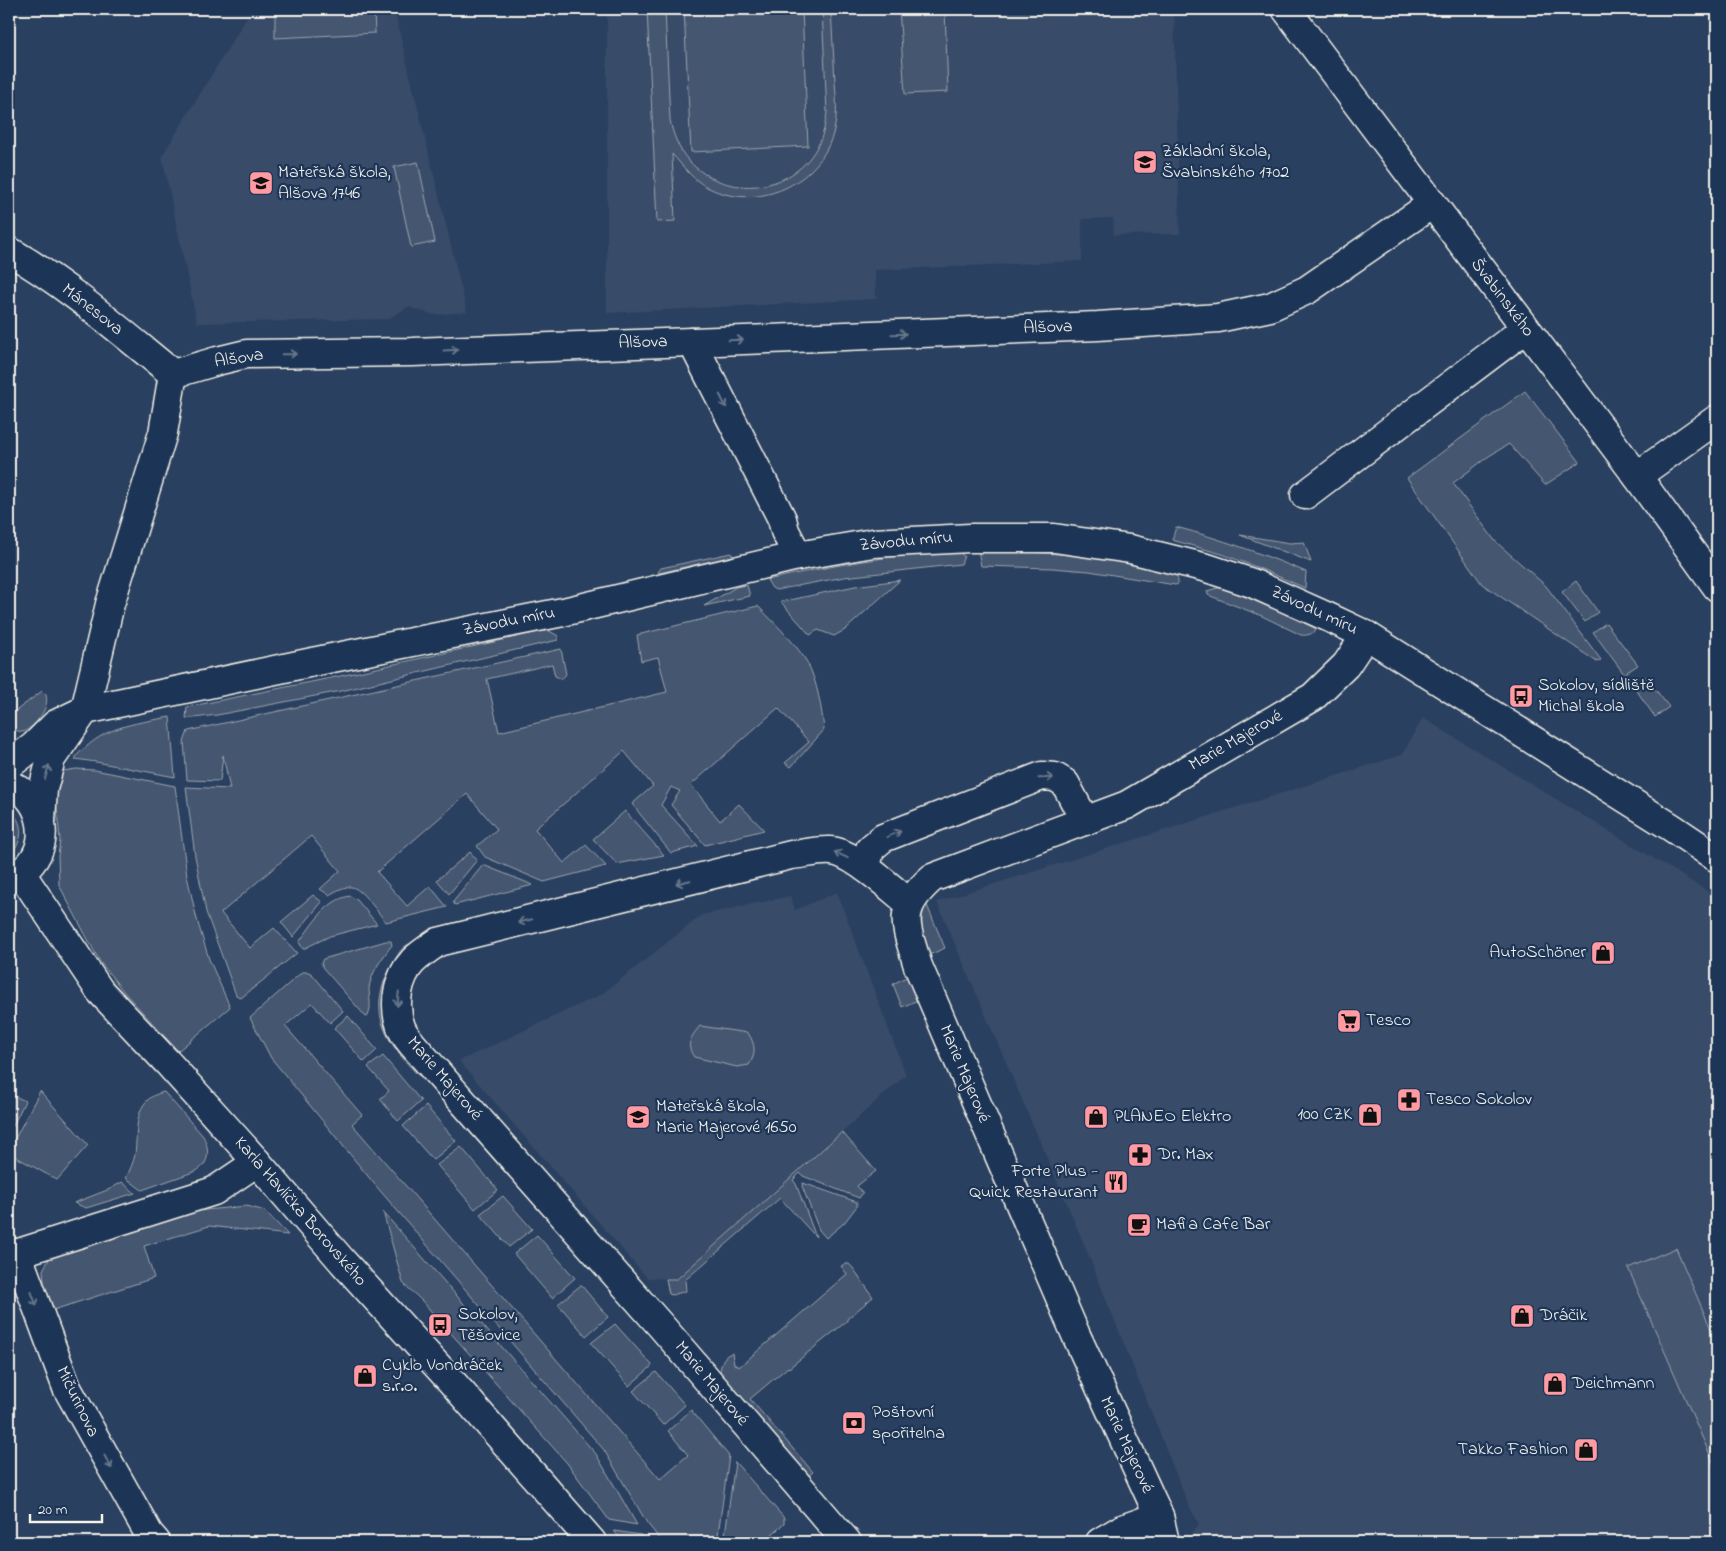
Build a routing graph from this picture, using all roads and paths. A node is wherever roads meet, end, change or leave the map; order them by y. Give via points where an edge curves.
1 (1286, 9) edge
2 (1432, 204) junction
3 (9, 251) edge
4 (1525, 329) junction
5 (692, 342) junction
6 (173, 374) junction
7 (1717, 419) edge
8 (1637, 476) junction
9 (1305, 495) dead end
10 (798, 556) junction
11 (1717, 587) edge
12 (1366, 635) junction
13 (85, 710) junction
14 (9, 765) edge
15 (9, 786) edge
16 (41, 820) junction
17 (1085, 821) junction
18 (1672, 827) junction
19 (1717, 845) edge
20 (1717, 858) edge
21 (866, 868) junction
22 (15, 876) edge
23 (909, 903) junction
24 (257, 1162) junction
25 (13, 1254) edge
26 (1159, 1516) junction
27 (156, 1542) edge
28 (592, 1542) edge
29 (847, 1542) edge
30 (1100, 1542) edge
31 (1165, 1542) edge

1 - 2 street, Švabinského
2 - 4 street, Švabinského
5 -> 2 street, Alšova via 1098,326 1218,318 1270,307 1307,290
3 - 6 street, Mánesova via 79,299
4 - 8 street, Švabinského
4 - 9 street
6 -> 5 street, Alšova via 246,354
5 -> 10 street
6 - 13 street via 163,433 110,604
7 - 8 street
8 - 11 street, Švabinského
10 - 12 street, Závodu míru via 873,543 970,538 1054,538 1083,542 1130,549 1207,568 1252,583
10 - 13 street, Závodu míru via 563,612
12 - 17 street, Marie Majerové via 1346,665 1313,696 1127,804
12 - 18 street, Závodu míru
13 - 14 street, Závodu míru via 56,724
16 -> 13 street via 43,788 51,759
15 - 16 street via 25,795
16 - 22 street via 39,849 32,862
21 -> 17 street via 870,849 883,838 1042,776 1054,777 1065,783
17 - 23 street, Marie Majerové via 932,878
18 - 19 street, Závodu míru
18 - 20 street, Závodu míru
21 - 23 street, Marie Majerové
21 -> 29 street, Marie Majerové via 832,851 791,855 438,942 412,961 397,1000 402,1030 412,1044
22 - 24 street, Karla Havlíčka Borovského via 100,991
23 - 26 street, Marie Majerové via 907,932 918,966 1076,1335
24 - 25 street via 214,1191
24 - 28 street, Karla Havlíčka Borovského
25 -> 27 street, Mičurinova via 67,1388
26 - 30 street, Marie Majerové via 1122,1529
26 - 31 street, Marie Majerové

